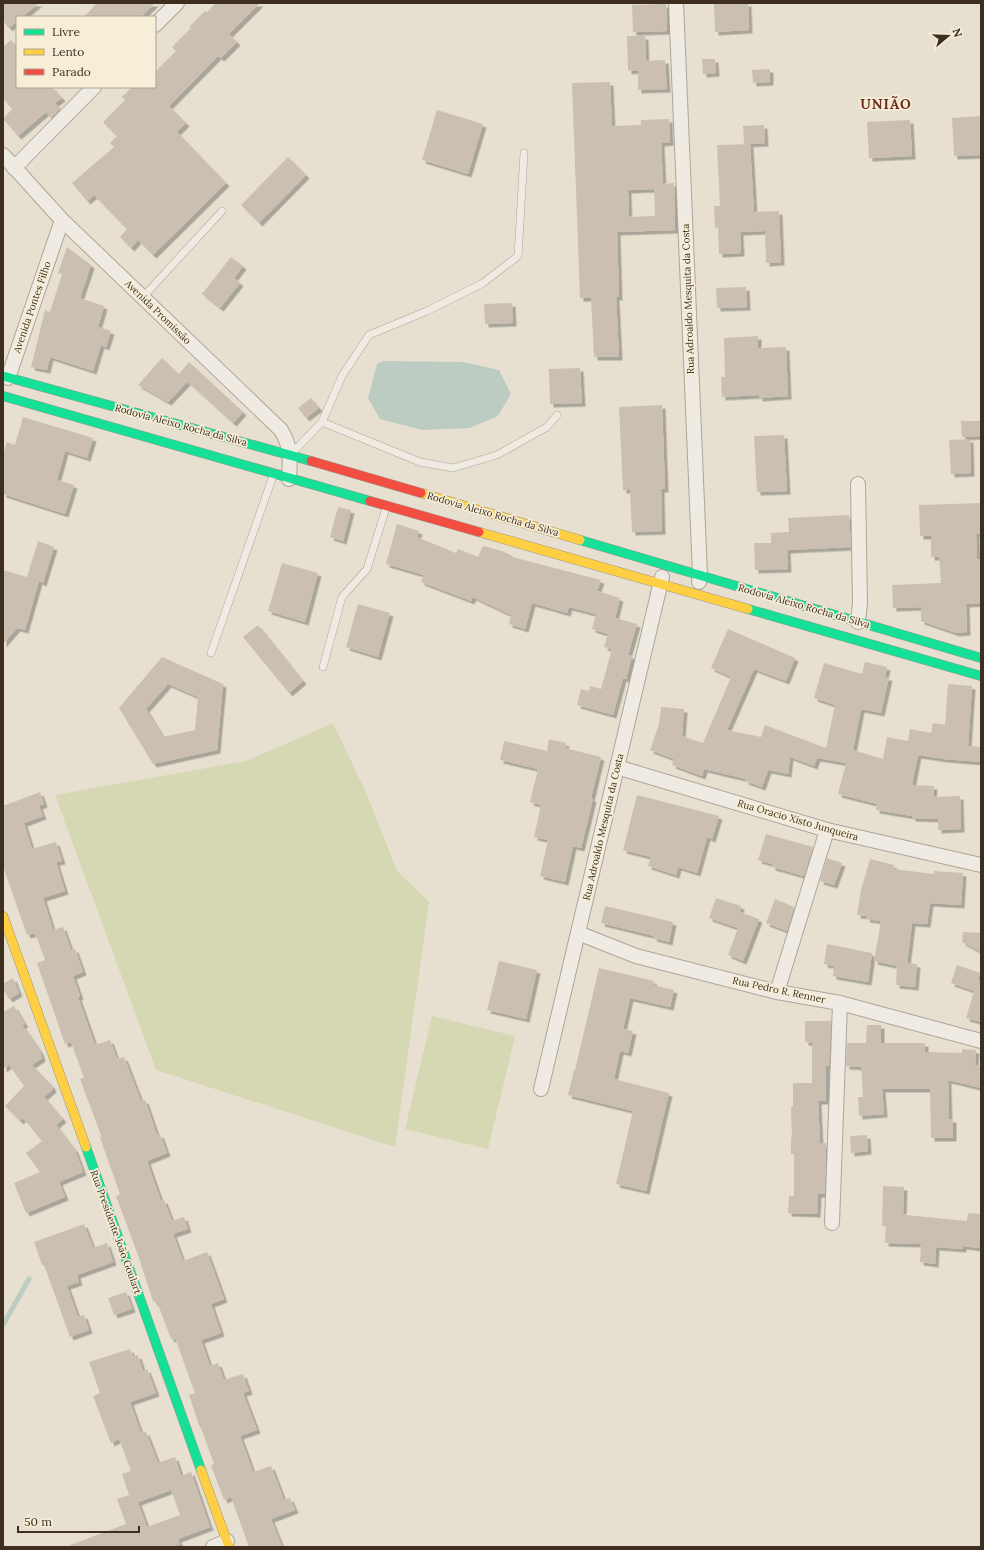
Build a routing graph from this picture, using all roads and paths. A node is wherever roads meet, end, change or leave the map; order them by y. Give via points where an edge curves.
1 (177, 3) edge
2 (676, 3) edge
3 (156, 24) edge
4 (93, 88) edge
5 (524, 153) dead end
6 (3, 155) edge
7 (14, 168) junction
8 (222, 211) dead end
9 (62, 220) junction
10 (143, 297) junction
11 (5, 377) edge
12 (3, 395) edge
13 (557, 415) dead end
14 (322, 422) junction
15 (290, 455) junction
16 (274, 474) junction
17 (289, 479) junction
18 (858, 484) dead end
19 (387, 506) junction
20 (665, 565) junction
21 (700, 575) junction
22 (660, 584) junction
23 (696, 595) junction
24 (858, 622) junction
25 (211, 653) dead end
26 (981, 658) edge
27 (323, 667) dead end
28 (981, 676) edge
29 (617, 767) junction
30 (827, 830) junction
31 (981, 865) edge
32 (3, 916) edge
33 (578, 933) junction
34 (777, 992) junction
35 (840, 1003) junction
36 (981, 1041) edge
37 (541, 1089) dead end
38 (832, 1223) dead end
39 (228, 1544) edge
40 (213, 1547) edge

1 - 3 street
2 - 21 street, Rua Adroaldo Mesquita da Costa
4 - 7 street
5 - 14 lane via 518,256 483,283 369,334 342,376
6 - 7 street, Avenida Promissão
7 - 9 street, Avenida Promissão
8 - 10 lane
9 - 10 street, Avenida Promissão
9 - 11 street, Avenida Pontes Filho
10 - 15 street, Avenida Promissão via 281,430 288,442
11 - 12 main road, Avenida Pontes Filho
11 - 15 main road, Rodovia Aleixo Rocha da Silva
12 - 16 main road, Rodovia Aleixo Rocha da Silva
13 - 14 lane via 547,427 497,455 453,468 420,462
14 - 15 lane
15 - 17 street, Avenida Promissão
15 - 20 main road, Rodovia Aleixo Rocha da Silva
16 - 17 main road, Rodovia Aleixo Rocha da Silva
16 - 25 lane
17 - 19 main road, Rodovia Aleixo Rocha da Silva
18 - 24 street
19 - 22 main road, Rodovia Aleixo Rocha da Silva
19 - 27 lane via 367,569 342,597
20 - 21 main road, Rodovia Aleixo Rocha da Silva
20 - 22 street, Rua Adroaldo Mesquita da Costa
21 - 23 street, Rua Adroaldo Mesquita da Costa
21 - 24 main road, Rodovia Aleixo Rocha da Silva
22 - 23 main road, Rodovia Aleixo Rocha da Silva
22 - 29 street, Rua Adroaldo Mesquita da Costa
23 - 28 main road, Rodovia Aleixo Rocha da Silva
24 - 26 main road, Rodovia Aleixo Rocha da Silva
29 - 30 street, Rua Oracio Xisto Junqueira
29 - 33 street, Rua Adroaldo Mesquita da Costa
30 - 31 street, Rua Oracio Xisto Junqueira
30 - 34 street
32 - 39 main road, Rua Presidente João Goulart
33 - 34 street, Rua Pedro R. Renner via 636,956
33 - 37 street, Rua Adroaldo Mesquita da Costa
34 - 35 street, Rua Pedro R. Renner
35 - 36 street, Rua Pedro R. Renner
35 - 38 street
39 - 40 street

